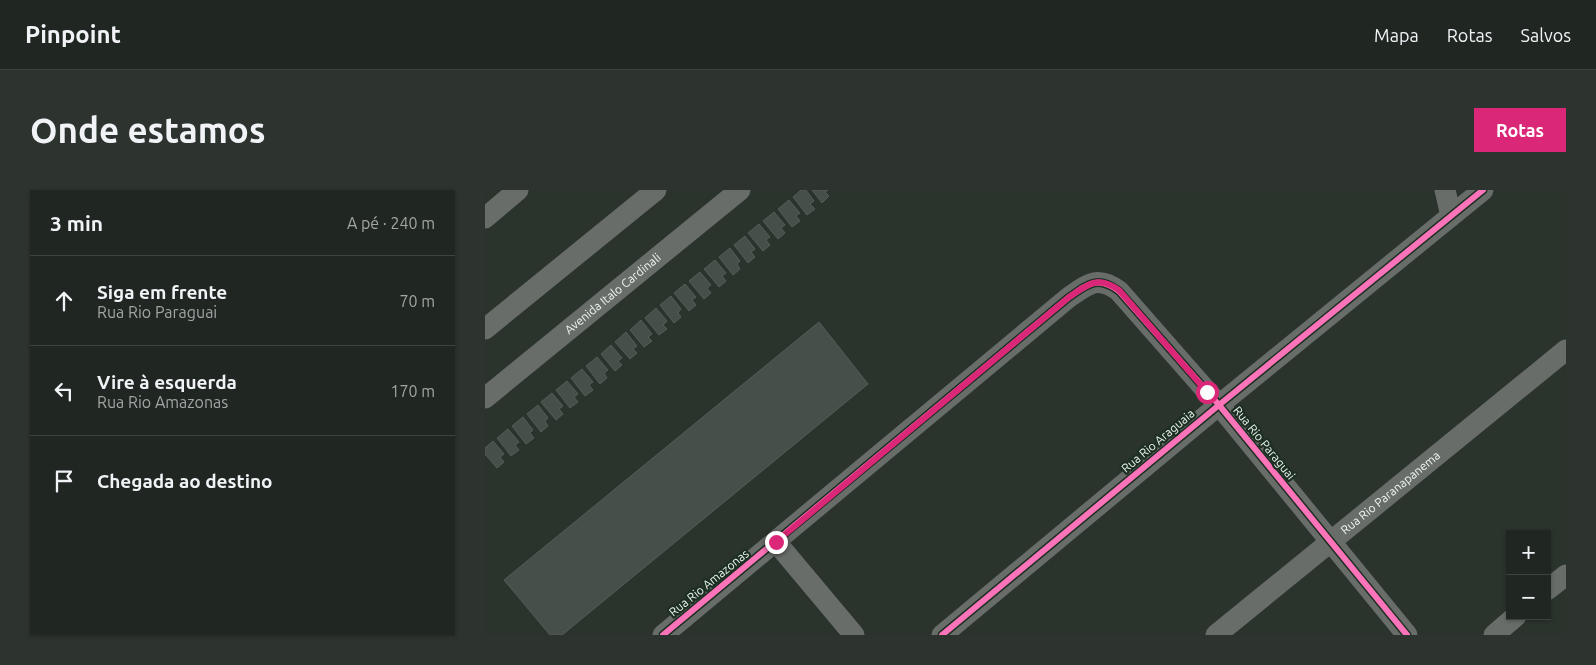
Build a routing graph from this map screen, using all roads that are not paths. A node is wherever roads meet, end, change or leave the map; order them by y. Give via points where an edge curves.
1 (519, 190) edge
2 (655, 190) edge
3 (740, 190) edge
4 (1445, 190) edge
5 (1483, 190) edge
6 (1451, 216) junction
7 (485, 218) edge
8 (1093, 283) joint
9 (485, 329) edge
10 (1566, 350) edge
11 (485, 398) edge
12 (1219, 405) junction
13 (776, 542) junction
14 (1331, 542) junction
15 (1566, 575) edge
16 (1551, 587) edge
17 (1511, 620) edge
18 (663, 635) edge
19 (853, 635) edge
20 (942, 635) edge
21 (1216, 635) edge
22 (1407, 635) edge
23 (1494, 635) edge

1 - 7 street
2 - 9 street
3 - 11 street, Avenida Italo Cardinali
4 - 6 street
5 - 6 street, Rua Rio Araguaia
6 - 12 street, Rua Rio Araguaia
8 - 12 street, Rua Rio Paraguai via 1107,282 1119,290
8 - 13 street, Rua Rio Amazonas via 1068,298
10 - 14 street, Rua Rio Paranapanema
12 - 14 street, Rua Rio Paraguai
12 - 20 street, Rua Rio Araguaia
13 - 18 street, Rua Rio Amazonas
13 - 19 street
14 - 21 street, Rua Rio Paranapanema
14 - 22 street, Rua Rio Paraguai
15 - 16 street
17 - 23 street

